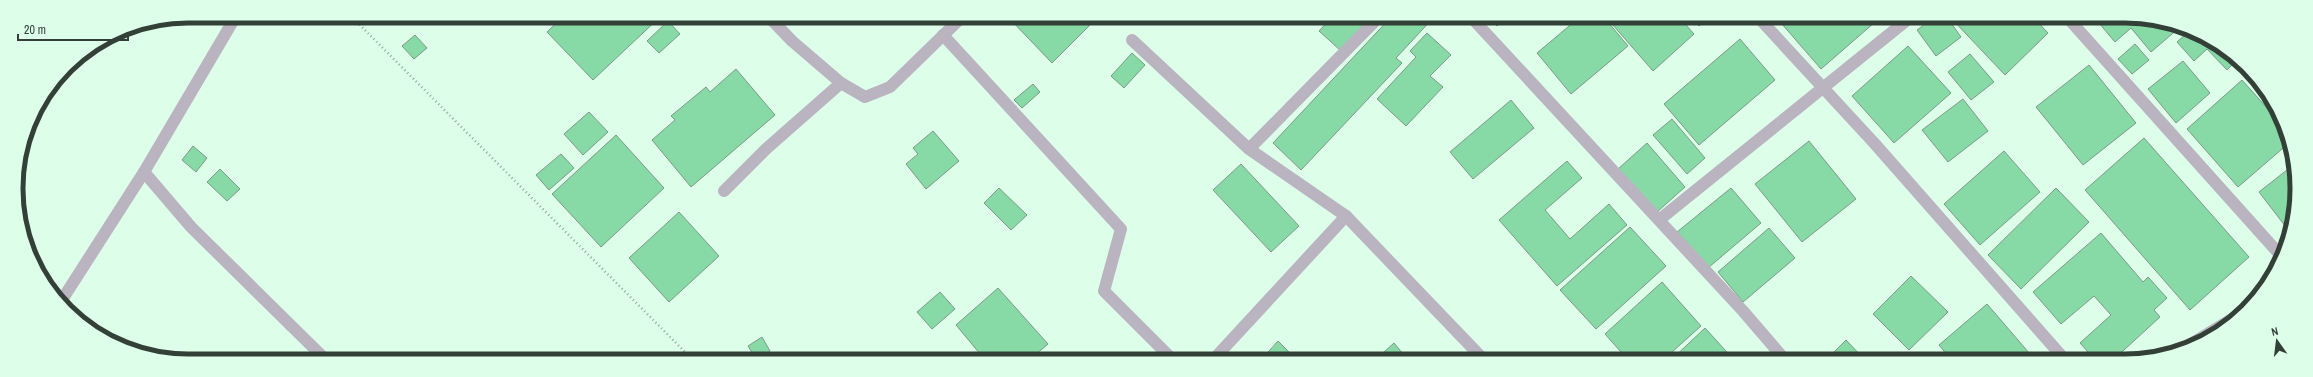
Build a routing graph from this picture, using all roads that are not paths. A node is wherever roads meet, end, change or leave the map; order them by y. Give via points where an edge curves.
1 (232, 23) edge
2 (775, 23) edge
3 (956, 23) edge
4 (1373, 23) edge
5 (1476, 23) edge
6 (1764, 23) edge
7 (1903, 23) edge
8 (2072, 23) edge
9 (943, 35) junction
10 (1132, 40) dead end
11 (841, 83) junction
12 (1824, 87) junction
13 (1249, 149) junction
14 (144, 172) junction
15 (724, 191) dead end
16 (1346, 216) junction
17 (1659, 220) junction
18 (2277, 252) edge
19 (64, 297) edge
20 (320, 354) edge
21 (1167, 354) edge
22 (1218, 354) edge
23 (1478, 354) edge
24 (1780, 354) edge
25 (2060, 354) edge

1 - 14 street
2 - 11 street
3 - 9 street
4 - 13 street
5 - 17 street
6 - 12 street
7 - 12 street
8 - 18 street
9 - 11 street via 890,87 865,97
9 - 21 street via 1121,229 1104,291
10 - 13 street
11 - 15 street via 766,149
12 - 17 street
12 - 25 street
13 - 16 street
14 - 19 street
14 - 20 street via 191,227
16 - 22 street
16 - 23 street
17 - 24 street

